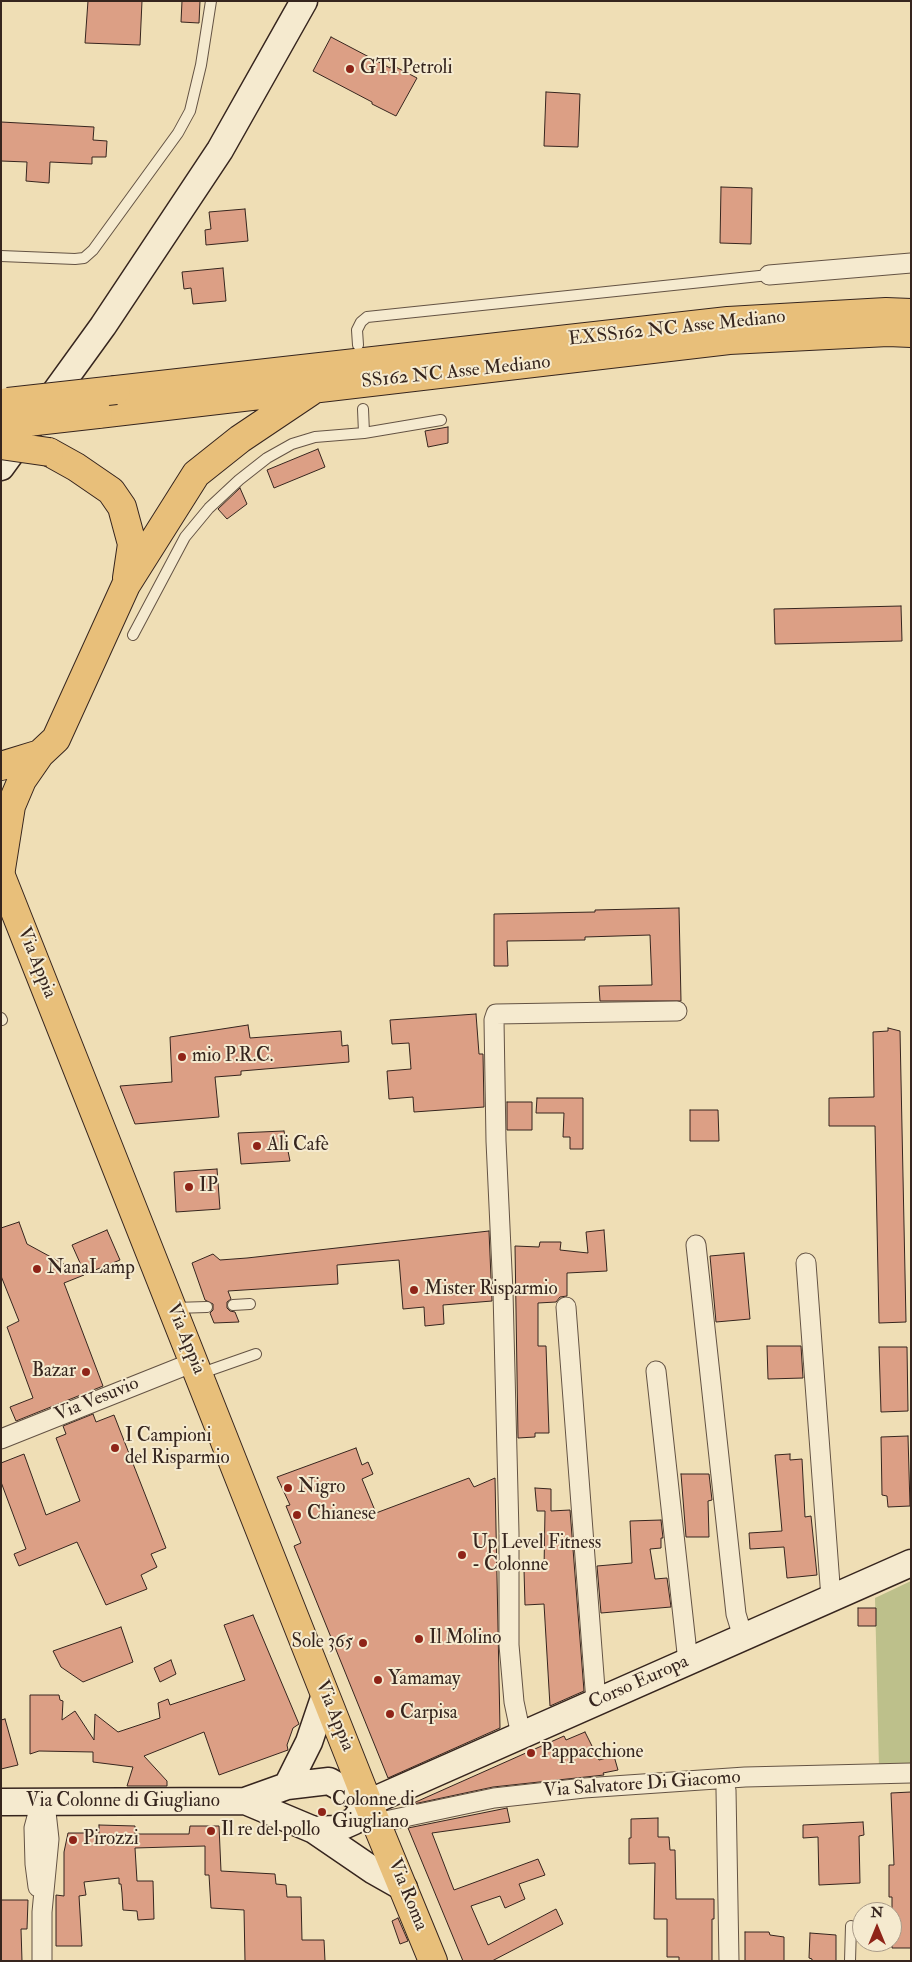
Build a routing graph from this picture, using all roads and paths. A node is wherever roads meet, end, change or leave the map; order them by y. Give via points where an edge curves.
1 (211, 1) edge
2 (304, 1) edge
3 (1, 256) edge
4 (911, 263) edge
5 (769, 274) joint
6 (911, 314) edge
7 (911, 333) edge
8 (358, 346) dead end
9 (315, 389) junction
10 (116, 390) joint
11 (362, 409) dead end
12 (4, 410) edge
13 (442, 420) dead end
14 (364, 433) junction
15 (1, 445) edge
16 (1, 467) edge
17 (126, 585) junction
18 (134, 635) dead end
19 (8, 772) edge
20 (1, 869) edge
21 (1, 876) edge
22 (677, 1011) dead end
23 (696, 1245) dead end
24 (806, 1263) dead end
25 (250, 1304) dead end
26 (233, 1305) dead end
27 (207, 1306) dead end
28 (566, 1307) dead end
29 (172, 1308) junction
30 (256, 1354) dead end
31 (196, 1368) junction
32 (656, 1371) dead end
33 (1, 1438) edge
34 (911, 1563) edge
35 (831, 1598) junction
36 (743, 1637) junction
37 (688, 1662) junction
38 (325, 1694) junction
39 (596, 1702) junction
40 (521, 1735) junction
41 (911, 1773) edge
42 (288, 1786) junction
43 (726, 1790) dead end
44 (245, 1801) junction
45 (1, 1802) edge
46 (41, 1802) junction
47 (372, 1813) junction
48 (314, 1830) junction
49 (404, 1888) junction
50 (851, 1926) dead end
51 (42, 1961) edge
52 (433, 1961) edge
53 (730, 1961) edge
54 (850, 1961) edge

1 - 3 lane via 190,111 178,133 93,250 84,258 75,259
2 - 16 main road via 220,150 103,326
4 - 5 street
5 - 8 lane via 367,317 357,330
6 - 10 main road, EXSS162 NC Asse Mediano via 886,312 728,322
7 - 9 main road, SS162 NC Asse Mediano via 729,340
9 - 12 main road, SS162 NC Asse Mediano, bridge via 98,414
9 - 17 main road via 240,439 196,474
10 - 12 main road, SS162 NC Asse Mediano, bridge
11 - 14 lane
13 - 14 lane
14 - 18 lane via 315,437 292,444 239,480 208,508 185,537
15 - 17 main road, bridge via 49,452 111,491 122,507 132,544
17 - 19 main road via 56,739 40,754
19 - 20 main road via 11,806
21 - 29 main road, Via Appia via 13,916
22 - 40 street via 496,1014 494,1020 509,1533 509,1645 514,1702
23 - 36 street via 736,1614
24 - 35 street
25 - 26 lane
27 - 29 lane
28 - 39 street
29 - 31 main road, Via Appia
30 - 31 lane
31 - 33 street, Via Vesuvio
31 - 38 main road, Via Appia
32 - 37 street
34 - 35 main road, Corso Europa
35 - 36 main road, Corso Europa
36 - 37 main road, Corso Europa
37 - 39 main road, Corso Europa
38 - 42 main road via 309,1742
38 - 47 main road, Via Appia
39 - 40 main road, Corso Europa
40 - 47 main road, Corso Europa
41 - 47 street, Via Salvatore Di Giacomo via 745,1777 584,1788
42 - 44 main road, Via Colonne di Giugliano
42 - 47 main road, Via Colonne di Giugliano via 329,1781
43 - 53 street
44 - 46 main road, Via Colonne di Giugliano
44 - 48 main road, Via Colonne di Giugliano
45 - 46 main road, Via Colonne di Giugliano
46 - 51 street via 34,1842 42,1912
47 - 48 main road, Via Colonne di Giugliano via 336,1829
47 - 49 main road, Via Roma
48 - 49 main road, Via Colonne di Giugliano
49 - 52 main road, Via Roma
50 - 54 lane

